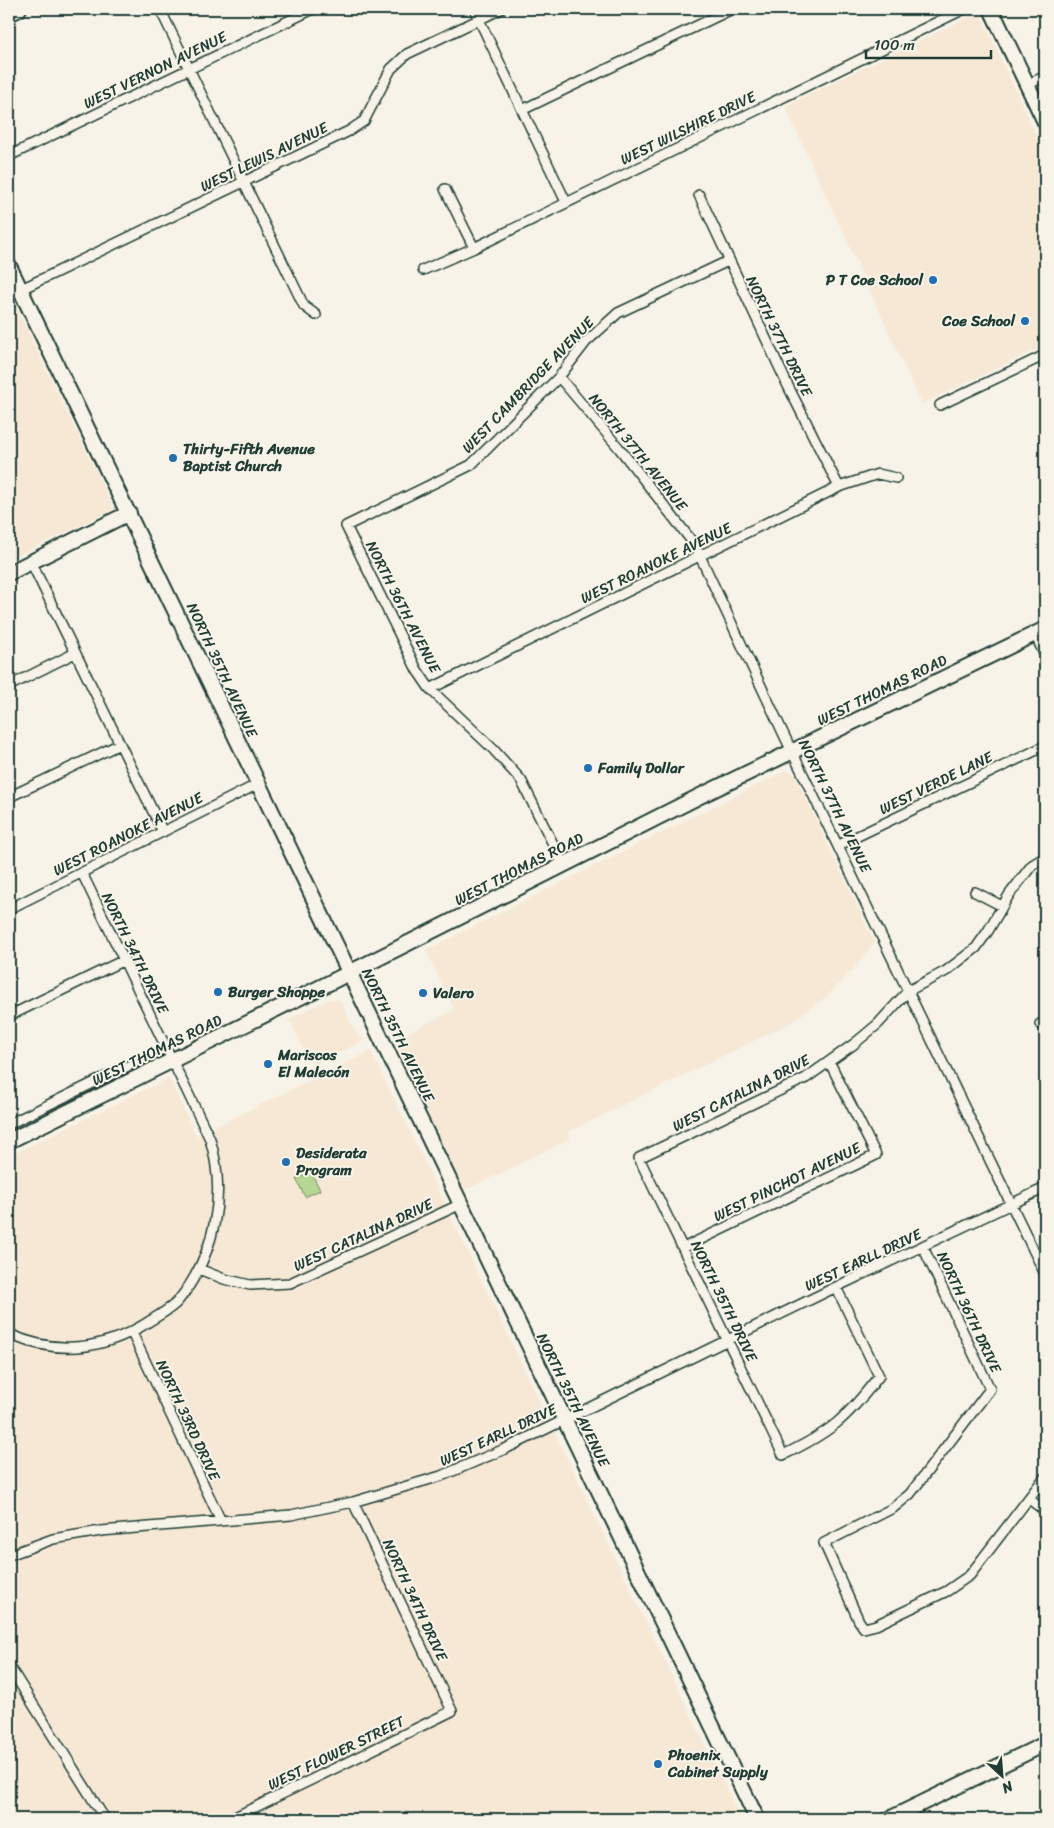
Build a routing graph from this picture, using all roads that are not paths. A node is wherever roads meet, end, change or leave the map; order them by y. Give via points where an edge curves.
1 (19, 9) edge
2 (160, 9) edge
3 (313, 9) edge
4 (474, 9) edge
5 (501, 9) edge
6 (732, 9) edge
7 (964, 9) edge
8 (992, 9) edge
9 (9, 14) edge
10 (479, 20) junction
11 (189, 68) junction
12 (1045, 76) edge
13 (1027, 85) junction
14 (522, 110) junction
15 (1045, 122) edge
16 (9, 156) edge
17 (244, 183) junction
18 (446, 189) dead end
19 (699, 194) dead end
20 (566, 202) junction
21 (474, 248) junction
22 (728, 261) junction
23 (9, 266) edge
24 (423, 270) dead end
25 (15, 292) edge
26 (316, 314) dead end
27 (1045, 354) edge
28 (559, 377) junction
29 (940, 405) dead end
30 (896, 478) dead end
31 (839, 487) junction
32 (130, 513) junction
33 (346, 526) joint
34 (700, 556) junction
35 (31, 562) junction
36 (9, 573) edge
37 (1040, 632) edge
38 (75, 653) junction
39 (1045, 656) edge
40 (9, 686) edge
41 (430, 689) junction
42 (120, 744) junction
43 (1045, 746) edge
44 (792, 751) junction
45 (258, 784) junction
46 (9, 797) edge
47 (163, 832) junction
48 (840, 845) junction
49 (1045, 858) edge
50 (563, 864) junction
51 (82, 873) junction
52 (976, 892) dead end
53 (1002, 906) junction
54 (9, 909) edge
55 (124, 960) junction
56 (349, 972) junction
57 (908, 991) junction
58 (9, 1016) edge
59 (165, 1048) junction
60 (171, 1061) junction
61 (830, 1062) junction
62 (9, 1124) edge
63 (9, 1141) edge
64 (639, 1158) joint
65 (1045, 1188) edge
66 (461, 1204) junction
67 (1012, 1205) junction
68 (923, 1247) junction
69 (683, 1248) junction
70 (199, 1269) junction
71 (1045, 1274) edge
72 (836, 1287) junction
73 (132, 1333) junction
74 (9, 1334) edge
75 (728, 1341) junction
76 (564, 1420) junction
77 (1045, 1477) edge
78 (1029, 1499) junction
79 (353, 1502) junction
80 (1045, 1512) edge
81 (220, 1519) junction
82 (9, 1555) edge
83 (9, 1666) edge
84 (452, 1710) joint
85 (1045, 1744) edge
86 (105, 1819) edge
87 (231, 1819) edge
88 (758, 1819) edge
89 (889, 1819) edge

1 - 9 main road
2 - 11 street
3 - 11 street, WEST VERNON AVENUE
4 - 10 street
5 - 10 street, WEST LEWIS AVENUE
6 - 14 street
7 - 20 street, WEST WILSHIRE DRIVE
8 - 13 main road
10 - 14 street
10 - 17 street, WEST LEWIS AVENUE via 407,54 392,69 364,120 349,131
11 - 16 street, WEST VERNON AVENUE
11 - 17 street
12 - 13 street
13 - 15 main road
14 - 20 street
17 - 25 street, WEST LEWIS AVENUE
17 - 26 street via 304,306
18 - 21 street
19 - 22 street, NORTH 37TH DRIVE
20 - 21 street, WEST WILSHIRE DRIVE
21 - 24 street, WEST WILSHIRE DRIVE
22 - 28 street, WEST CAMBRIDGE AVENUE via 618,313 586,342
22 - 31 street, NORTH 37TH DRIVE
23 - 25 main road, NORTH 35TH AVENUE
25 - 32 main road, NORTH 35TH AVENUE
27 - 29 street
28 - 33 street, WEST CAMBRIDGE AVENUE via 471,466
28 - 34 street, NORTH 37TH AVENUE via 619,448
30 - 31 street, WEST ROANOKE AVENUE via 878,474
31 - 34 street, WEST ROANOKE AVENUE
32 - 35 main road
32 - 45 main road, NORTH 35TH AVENUE
33 - 41 street, NORTH 36TH AVENUE via 417,670
34 - 41 street, WEST ROANOKE AVENUE
34 - 44 street, NORTH 37TH AVENUE
35 - 36 main road
35 - 38 street
37 - 39 street
37 - 44 main road, WEST THOMAS ROAD
38 - 40 street
38 - 42 street
41 - 50 street, NORTH 36TH AVENUE via 521,780
42 - 46 street
42 - 47 street
43 - 48 street, WEST VERDE LANE
44 - 48 street, NORTH 37TH AVENUE
44 - 50 main road, WEST THOMAS ROAD
45 - 47 street, WEST ROANOKE AVENUE
45 - 56 main road, NORTH 35TH AVENUE
47 - 51 street, WEST ROANOKE AVENUE
48 - 57 street, NORTH 37TH AVENUE
49 - 53 street, WEST CATALINA DRIVE via 1032,865
50 - 56 main road, WEST THOMAS ROAD
51 - 54 street, WEST ROANOKE AVENUE
51 - 55 street, NORTH 34TH DRIVE
52 - 53 street
53 - 57 street, WEST CATALINA DRIVE via 976,948 946,971
55 - 58 street
55 - 59 street, NORTH 34TH DRIVE
56 - 60 main road, WEST THOMAS ROAD
56 - 66 main road, NORTH 35TH AVENUE
57 - 61 street, WEST CATALINA DRIVE via 878,1024
57 - 67 street, NORTH 37TH AVENUE
59 - 60 street, NORTH 34TH DRIVE
59 - 62 street, WEST THOMAS ROAD
60 - 63 main road, WEST THOMAS ROAD
60 - 70 street, NORTH 34TH DRIVE via 207,1132 218,1173 218,1196 210,1244
61 - 64 street, WEST CATALINA DRIVE via 806,1078
61 - 69 street, WEST PINCHOT AVENUE via 876,1155
64 - 69 street, NORTH 35TH DRIVE
65 - 67 street, WEST EARLL DRIVE
66 - 70 street, WEST CATALINA DRIVE via 290,1283 250,1285
66 - 76 main road, NORTH 35TH AVENUE
67 - 68 street, WEST EARLL DRIVE
67 - 71 street, NORTH 37TH AVENUE
68 - 72 street, WEST EARLL DRIVE
68 - 78 street, NORTH 36TH DRIVE via 990,1389 910,1494 893,1508 824,1543 864,1628 960,1583 981,1563
69 - 75 street, NORTH 35TH DRIVE
70 - 73 street via 177,1302
72 - 75 street, WEST EARLL DRIVE
72 - 75 street, NORTH 35TH DRIVE via 879,1376 854,1409 830,1430 783,1455
73 - 74 street via 104,1344 47,1348
73 - 81 street, NORTH 33RD DRIVE
75 - 76 street, WEST EARLL DRIVE
76 - 79 street, WEST EARLL DRIVE via 505,1450 442,1476
76 - 88 main road, NORTH 35TH AVENUE
77 - 78 street
78 - 80 street
79 - 81 street, WEST EARLL DRIVE via 291,1514
79 - 84 street, NORTH 34TH DRIVE
81 - 82 street, WEST EARLL DRIVE via 53,1539
83 - 86 street
84 - 87 street, WEST FLOWER STREET
85 - 89 main road

